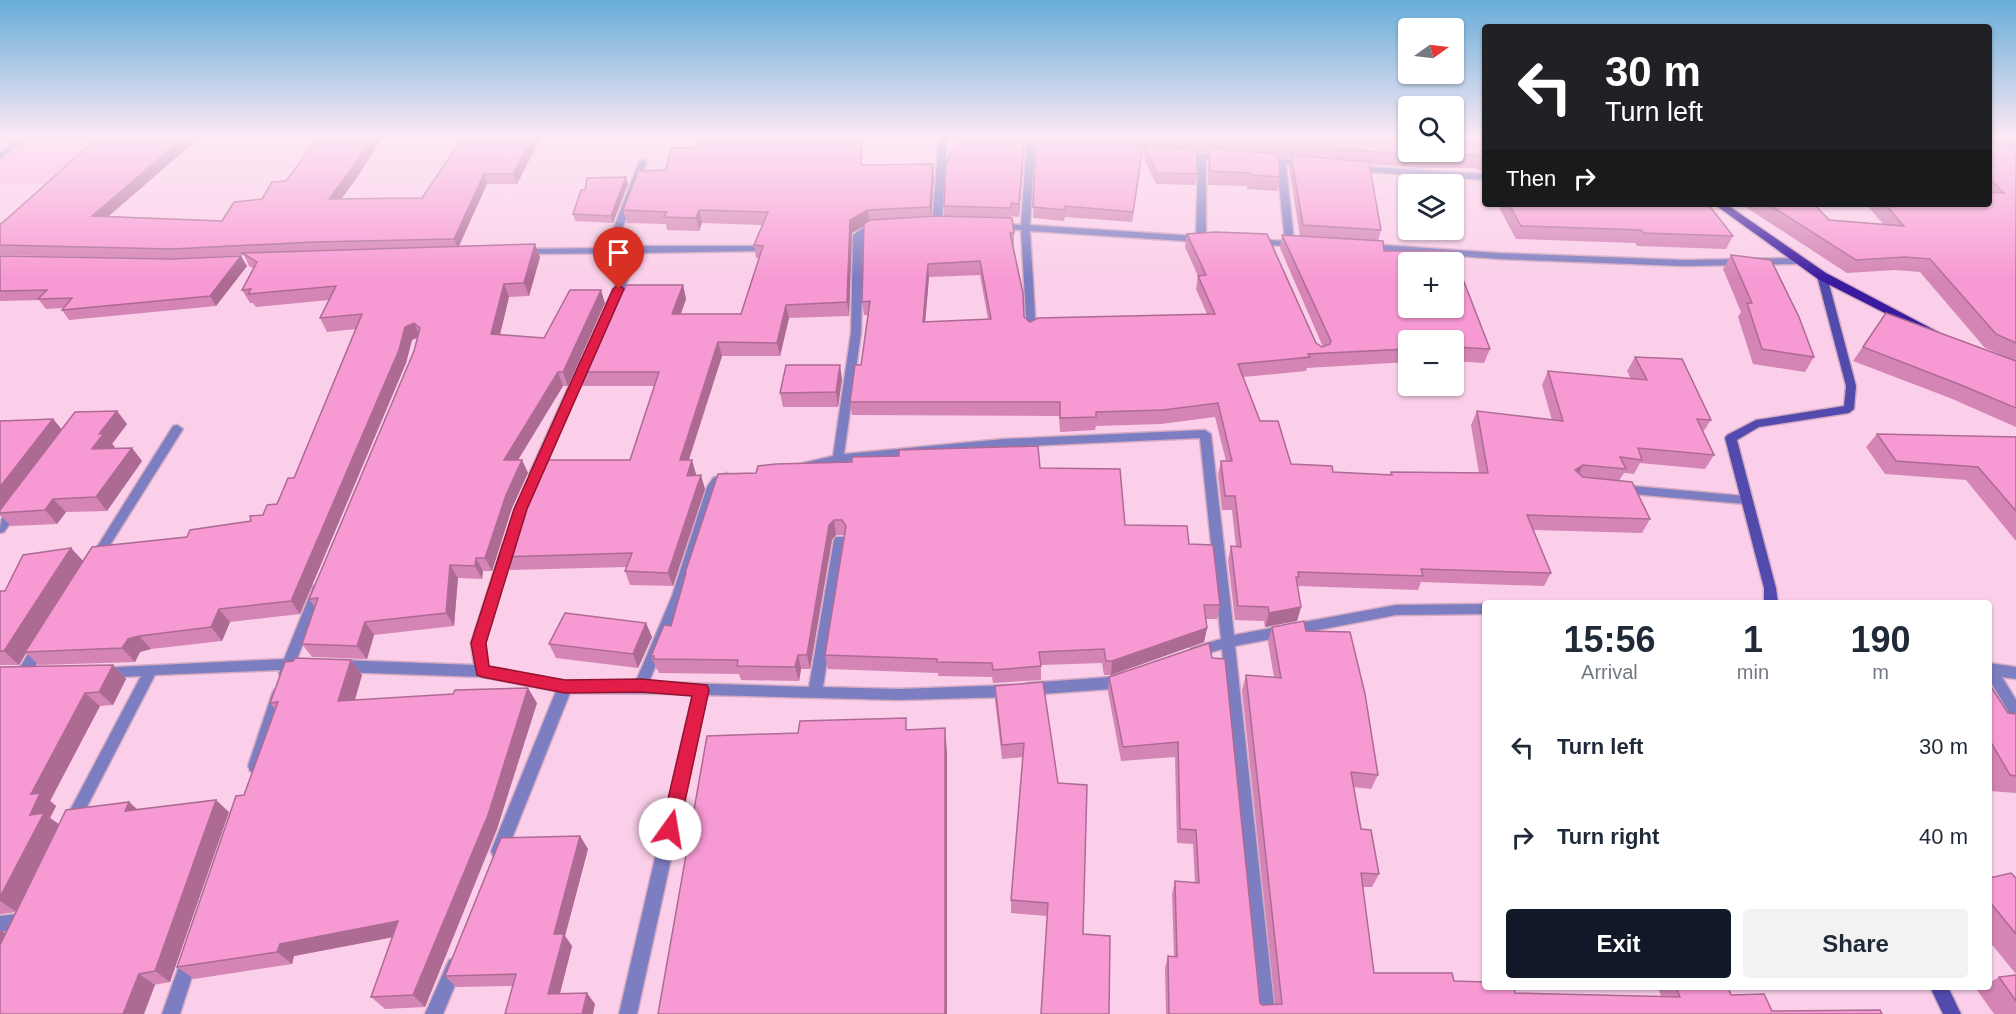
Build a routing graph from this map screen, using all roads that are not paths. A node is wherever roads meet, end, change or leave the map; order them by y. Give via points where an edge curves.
1 (635, 184) edge
2 (943, 184) edge
3 (1028, 184) edge
4 (1203, 184) edge
5 (1283, 184) edge
6 (1723, 207) edge
7 (926, 225) edge
8 (981, 225) edge
9 (1025, 226) junction
10 (892, 227) edge
11 (1250, 242) edge
12 (1270, 243) junction
13 (1290, 244) junction
14 (1302, 244) edge
15 (1360, 247) edge
16 (637, 249) junction
17 (752, 249) dead end
18 (610, 250) junction
19 (514, 252) edge
20 (1275, 253) edge
21 (1798, 261) junction
22 (1822, 276) junction
23 (608, 313) edge
24 (1031, 331) edge
25 (1941, 336) edge
26 (588, 356) edge
27 (177, 429) dead end
28 (838, 459) junction
29 (797, 469) edge
30 (744, 475) edge
31 (1608, 488) edge
32 (529, 489) edge
33 (22, 500) edge
34 (1745, 500) junction
35 (0, 529) edge
36 (513, 532) edge
37 (840, 540) dead end
38 (87, 572) edge
39 (323, 580) edge
40 (1771, 600) edge
41 (1482, 609) edge
42 (49, 632) edge
43 (1228, 642) junction
44 (1186, 655) edge
45 (289, 664) junction
46 (1992, 669) edge
47 (151, 670) junction
48 (482, 671) junction
49 (43, 673) edge
50 (84, 673) edge
51 (2016, 673) edge
52 (1992, 674) edge
53 (1133, 675) edge
54 (641, 686) junction
55 (565, 687) junction
56 (701, 690) junction
57 (815, 692) junction
58 (2016, 712) edge
59 (252, 776) edge
60 (63, 840) edge
61 (495, 863) edge
62 (33, 901) edge
63 (23, 922) junction
64 (0, 924) edge
65 (14, 941) edge
66 (195, 947) edge
67 (461, 952) edge
68 (1940, 990) edge
69 (171, 1014) edge
70 (434, 1014) edge
71 (628, 1014) edge
72 (1266, 1014) edge
73 (1952, 1014) edge

1 - 18 street
2 - 7 street via 943,224
3 - 9 street
4 - 9 street via 1205,239
5 - 13 street
6 - 21 main road
8 - 9 street
9 - 24 street
10 - 28 street via 869,228 858,235 856,333
11 - 12 street
12 - 13 street
12 - 20 street
13 - 14 street
15 - 21 street via 1661,262
16 - 17 street
16 - 18 street
16 - 23 street
18 - 19 street
21 - 22 main road
22 - 25 main road
22 - 34 street via 1851,386 1849,409 1756,424 1731,438
26 - 32 street
27 - 38 street
28 - 29 street
28 - 43 street via 1004,443 1205,434
30 - 54 street via 722,478 713,487 678,596
31 - 34 street
33 - 35 street
34 - 40 street
36 - 48 street via 478,643
37 - 57 street
39 - 45 street
41 - 43 street via 1396,610
42 - 49 street via 18,673
43 - 44 street
43 - 72 street
45 - 47 street
45 - 48 street
45 - 59 street
46 - 51 street
47 - 50 street
47 - 60 street
48 - 55 street
52 - 58 street
53 - 57 street via 1111,683 949,695
54 - 55 street
54 - 56 street
55 - 61 street
56 - 57 street
56 - 71 street
62 - 63 street
63 - 64 street
63 - 65 street
66 - 69 street
67 - 70 street
68 - 73 street

